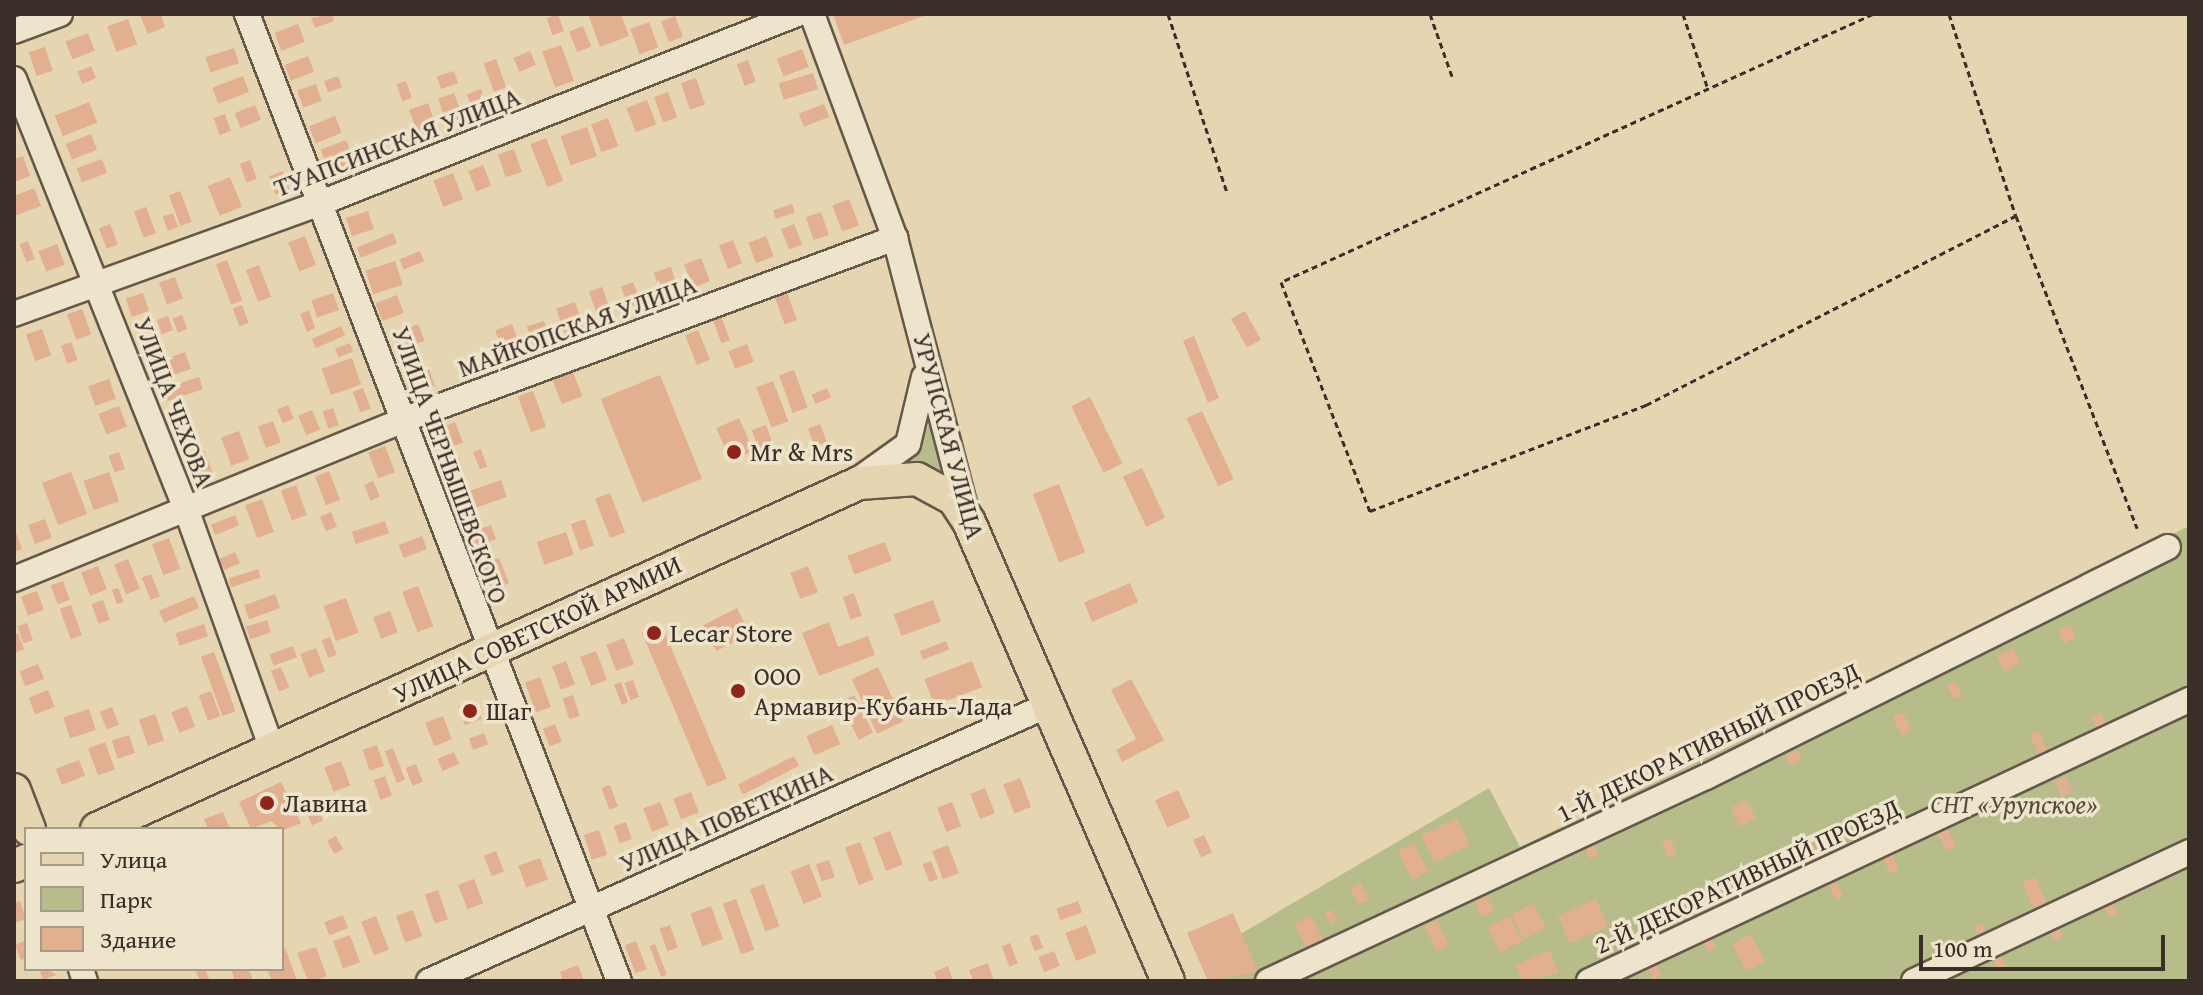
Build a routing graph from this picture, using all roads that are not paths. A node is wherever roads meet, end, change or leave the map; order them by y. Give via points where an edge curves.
1 (60, 14) edge
2 (247, 14) edge
3 (797, 14) edge
4 (812, 14) edge
5 (14, 31) edge
6 (14, 79) edge
7 (323, 202) junction
8 (895, 238) junction
9 (98, 283) junction
10 (14, 314) edge
11 (923, 343) junction
12 (403, 420) junction
13 (836, 493) junction
14 (185, 506) junction
15 (969, 522) junction
16 (2168, 547) dead end
17 (14, 579) edge
18 (490, 651) junction
19 (2189, 700) edge
20 (1046, 706) junction
21 (272, 749) junction
22 (14, 790) edge
23 (28, 827) edge
24 (101, 827) edge
25 (2189, 852) edge
26 (592, 909) junction
27 (1160, 979) edge
28 (429, 981) edge
29 (619, 981) edge
30 (1268, 981) edge
31 (1589, 981) edge
32 (1914, 981) edge

1 - 5 street
2 - 7 street, УЛИЦА ЧЕРНЫШЕВСКОГО
3 - 7 street, ТУАПСИНСКАЯ УЛИЦА
4 - 8 street, УРУПСКАЯ УЛИЦА
6 - 9 street, УЛИЦА ЧЕХОВА
7 - 9 street, ТУАПСИНСКАЯ УЛИЦА
7 - 12 street, УЛИЦА ЧЕРНЫШЕВСКОГО
8 - 11 street, УРУПСКАЯ УЛИЦА
8 - 12 street, МАЙКОПСКАЯ УЛИЦА
9 - 10 street, ТУАПСИНСКАЯ УЛИЦА
9 - 14 street, УЛИЦА ЧЕХОВА
11 - 13 street via 916,430 886,463
11 - 15 street, УРУПСКАЯ УЛИЦА
12 - 14 street, МАЙКОПСКАЯ УЛИЦА
12 - 18 street, УЛИЦА ЧЕРНЫШЕВСКОГО
13 - 15 main road, УЛИЦА СОВЕТСКОЙ АРМИИ via 879,478 917,479 954,499
13 - 18 main road, УЛИЦА СОВЕТСКОЙ АРМИИ
14 - 17 street, МАЙКОПСКАЯ УЛИЦА
14 - 21 street, УЛИЦА ЧЕХОВА
15 - 20 main road, УРУПСКАЯ УЛИЦА
16 - 30 street, 1-Й ДЕКОРАТИВНЫЙ ПРОЕЗД via 1706,777
18 - 21 main road, УЛИЦА СОВЕТСКОЙ АРМИИ
18 - 26 street, УЛИЦА ЧЕРНЫШЕВСКОГО
19 - 31 street, 2-Й ДЕКОРАТИВНЫЙ ПРОЕЗД
20 - 26 street, УЛИЦА ПОВЕТКИНА
20 - 27 main road, УРУПСКАЯ УЛИЦА
21 - 24 main road, УЛИЦА СОВЕТСКОЙ АРМИИ
22 - 23 main road
25 - 32 street
26 - 28 street, УЛИЦА ПОВЕТКИНА
26 - 29 street, УЛИЦА ЧЕРНЫШЕВСКОГО

